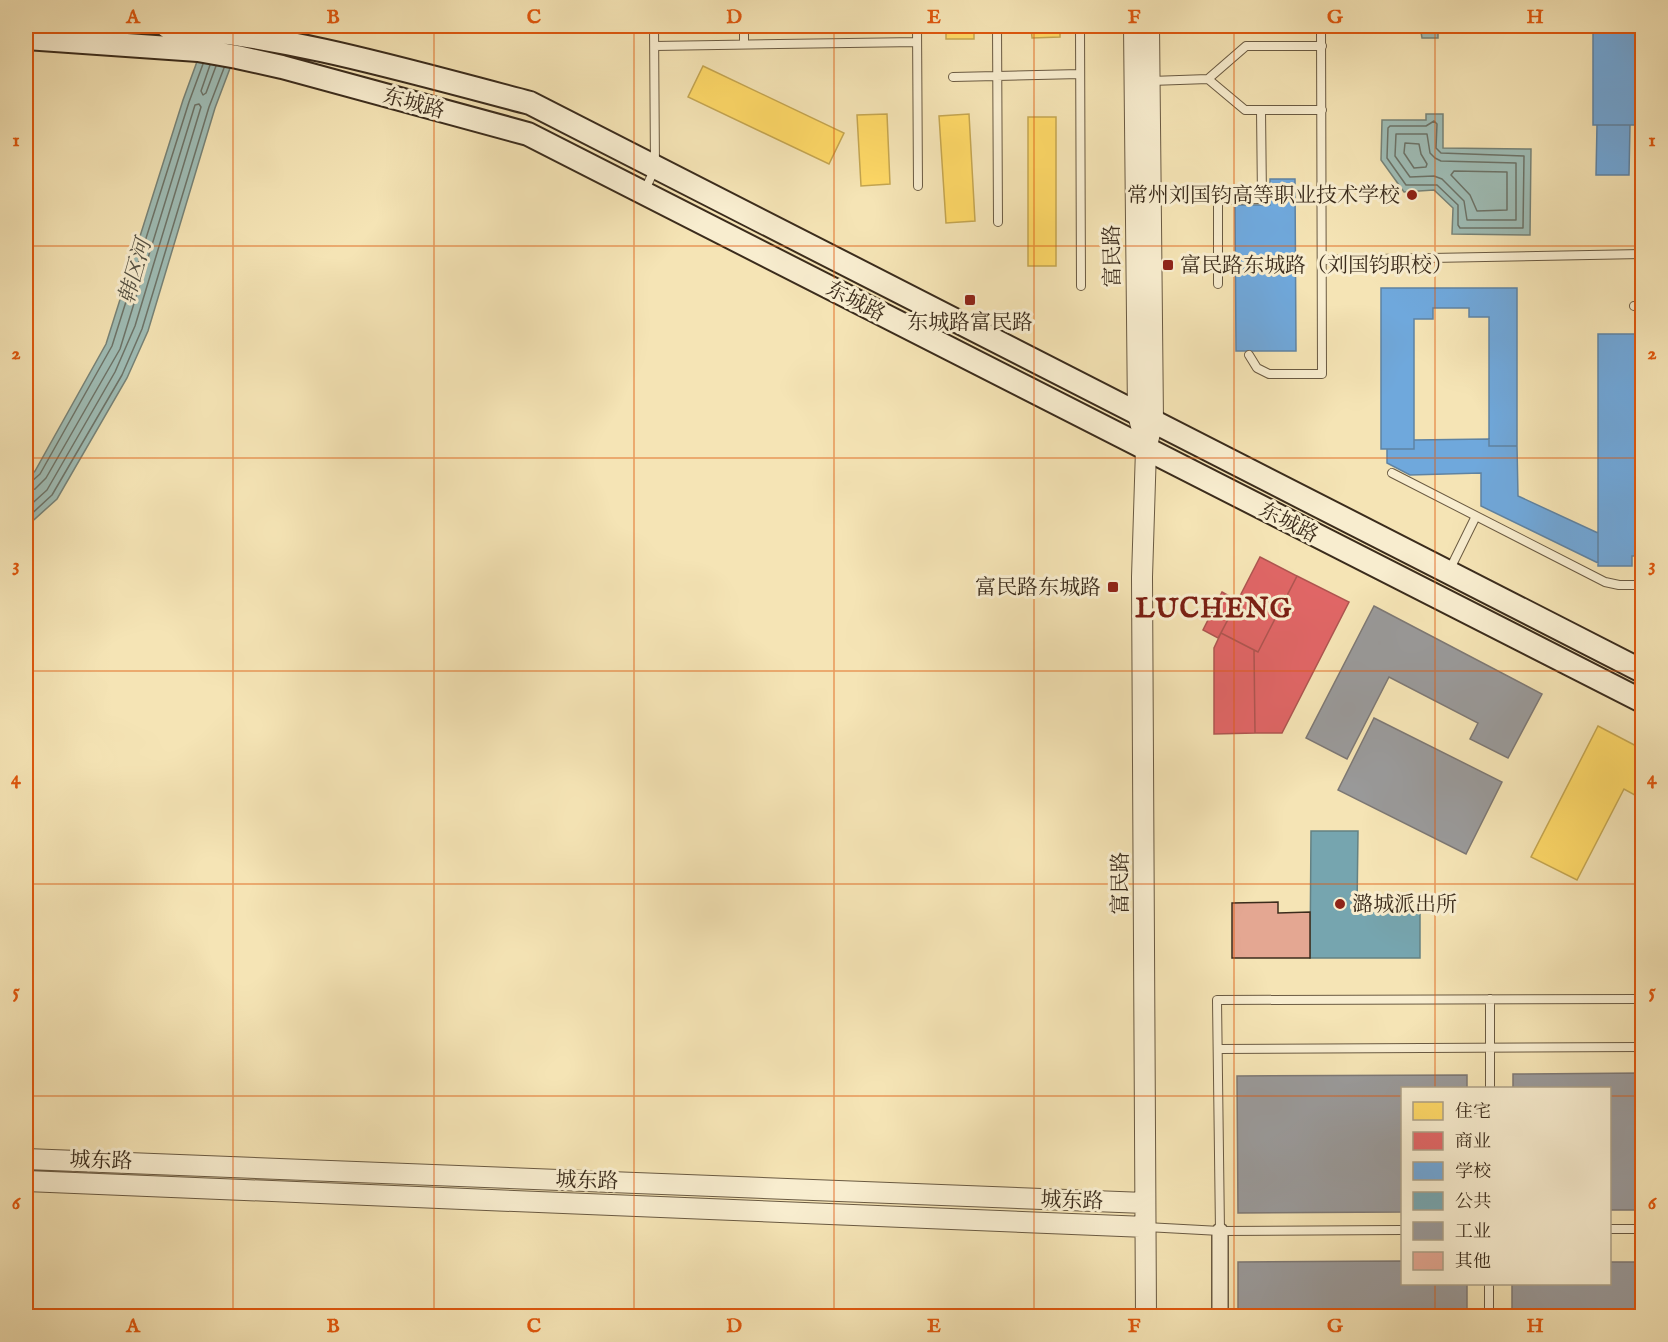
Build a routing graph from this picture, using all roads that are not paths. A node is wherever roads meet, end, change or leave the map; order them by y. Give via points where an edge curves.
1 (167, 26) edge
2 (176, 26) edge
3 (654, 26) edge
4 (744, 26) edge
5 (917, 26) edge
6 (997, 26) edge
7 (1080, 26) edge
8 (1134, 26) edge
9 (1149, 26) edge
10 (1322, 26) edge
11 (26, 38) edge
12 (917, 42) junction
13 (744, 44) junction
14 (655, 46) junction
15 (1322, 46) junction
16 (1080, 74) junction
17 (998, 76) junction
18 (953, 77) dead end
19 (1208, 79) junction
20 (1142, 81) junction
21 (1261, 110) junction
22 (1322, 110) junction
23 (656, 168) junction
24 (918, 186) dead end
25 (643, 193) junction
26 (998, 222) dead end
27 (1642, 254) edge
28 (1322, 260) junction
29 (1218, 284) dead end
30 (1082, 286) dead end
31 (1249, 355) dead end
32 (1145, 417) junction
33 (1146, 449) junction
34 (1392, 473) dead end
35 (1476, 516) junction
36 (1449, 572) junction
37 (1642, 585) edge
38 (1642, 671) edge
39 (1642, 701) edge
40 (1490, 999) junction
41 (1642, 999) edge
42 (1642, 1047) edge
43 (1490, 1048) junction
44 (1218, 1049) junction
45 (1490, 1087) edge
46 (26, 1159) edge
47 (26, 1180) edge
48 (1145, 1203) junction
49 (1146, 1227) junction
50 (1611, 1229) edge
51 (1642, 1229) edge
52 (1401, 1230) edge
53 (1220, 1231) junction
54 (1490, 1285) edge
55 (1146, 1317) edge
56 (1220, 1317) edge
57 (1490, 1317) edge

1 - 2 main road, 东城路
2 - 23 main road, 东城路 via 351,56 530,103
3 - 14 lane
4 - 13 lane
5 - 12 lane
6 - 17 lane
7 - 16 lane
8 - 20 street, 富民路
9 - 20 street, 富民路
10 - 15 lane
11 - 25 main road, 东城路 via 198,50 282,67 528,134
12 - 13 lane
12 - 24 lane
13 - 14 lane
14 - 23 lane
15 - 19 lane via 1246,46
15 - 22 lane
16 - 17 lane
16 - 30 lane
17 - 18 lane
17 - 26 lane
19 - 20 lane
19 - 21 lane via 1245,110
20 - 32 street, 富民路
21 - 22 lane
21 - 29 lane via 1262,199 1218,200
22 - 28 lane
23 - 25 lane
23 - 32 main road, 东城路
25 - 33 main road, 东城路
27 - 28 lane
28 - 31 lane via 1322,374 1269,374 1257,368
32 - 33 street, 富民路
32 - 36 main road, 东城路
33 - 39 main road, 东城路
33 - 48 street, 富民路 via 1142,577
34 - 35 lane
35 - 36 lane
35 - 37 lane via 1605,582
36 - 38 main road, 东城路
40 - 41 lane
40 - 43 lane
40 - 44 lane via 1217,1000
42 - 43 lane
43 - 44 lane
43 - 45 lane
44 - 53 lane
46 - 48 street, 城东路
47 - 49 street, 城东路
48 - 49 street, 富民路
49 - 53 lane
49 - 55 street, 富民路
50 - 51 lane
52 - 53 lane
53 - 56 street
54 - 57 lane

